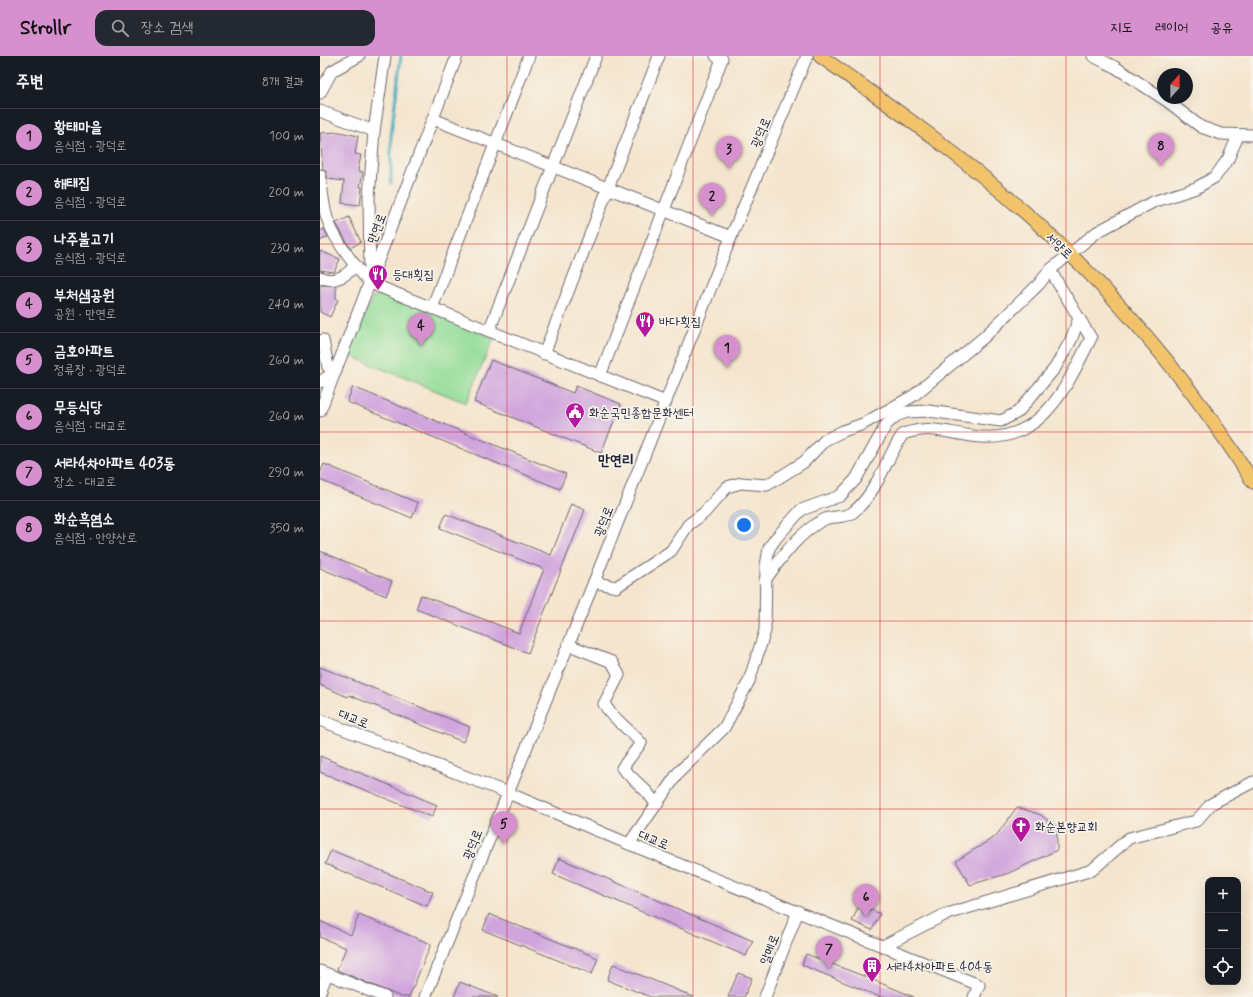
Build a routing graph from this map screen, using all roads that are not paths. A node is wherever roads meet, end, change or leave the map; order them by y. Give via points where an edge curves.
1 (359, 56) edge
2 (386, 56) edge
3 (457, 56) edge
4 (529, 56) edge
5 (596, 56) edge
6 (659, 56) edge
7 (716, 56) edge
8 (807, 56) edge
9 (820, 56) edge
10 (1093, 56) edge
11 (320, 93) edge
12 (320, 111) edge
13 (433, 119) junction
14 (374, 131) junction
15 (1253, 135) edge
16 (1238, 136) junction
17 (495, 144) junction
18 (552, 166) junction
19 (320, 175) edge
20 (607, 188) junction
21 (664, 210) junction
22 (731, 237) junction
23 (1070, 255) junction
24 (355, 265) junction
25 (1050, 270) junction
26 (320, 277) edge
27 (370, 283) junction
28 (432, 308) junction
29 (1079, 318) junction
30 (489, 332) junction
31 (323, 340) dead end
32 (544, 354) junction
33 (328, 367) edge
34 (600, 376) junction
35 (320, 382) edge
36 (666, 402) junction
37 (320, 411) edge
38 (1253, 482) edge
39 (765, 580) junction
40 (594, 582) junction
41 (569, 645) junction
42 (320, 720) edge
43 (1253, 782) edge
44 (508, 793) junction
45 (656, 804) junction
46 (628, 844) junction
47 (798, 911) junction
48 (883, 946) junction
49 (324, 972) edge
50 (320, 992) edge
51 (385, 997) edge
52 (425, 997) edge
53 (765, 997) edge
54 (974, 997) edge

1 - 11 street via 332,71
2 - 14 street
3 - 13 street, 만연로
4 - 17 street
5 - 18 street
6 - 20 street
7 - 21 street via 722,59
8 - 22 street, 광덕로
9 - 23 main road, 서양로 via 979,174
10 - 16 street via 1115,67 1167,101 1201,127 1221,134
12 - 14 street
13 - 17 street
13 - 27 street, 만연로
14 - 27 street via 369,197
15 - 16 street
16 - 23 street via 1228,158 1215,176 1196,188 1153,202 1097,232
17 - 18 street
17 - 28 street
18 - 20 street
18 - 30 street
19 - 24 street via 332,229
20 - 21 street
20 - 32 street
21 - 22 street
21 - 34 street
22 - 36 street, 광덕로
23 - 25 street
23 - 38 main road, 서양로 via 1153,342 1224,435
24 - 26 street via 350,272 337,279
24 - 27 street
25 - 29 street
25 - 40 street via 983,338 913,396 863,424 825,440 804,462 767,485 741,483 727,487 704,513 688,526 671,551 616,587
27 - 28 street
27 - 33 street, 만연로
28 - 30 street
29 - 39 street via 1071,340 1055,368 1018,412 1001,421 929,411 907,412 896,416 886,425 856,479 840,496 801,510 776,538 769,548
29 - 39 street via 1092,338 1060,396 1024,431 989,439 936,429 915,430 903,434 880,477 851,514 826,518 813,527 780,558
30 - 32 street
31 - 33 street
32 - 34 street
33 - 35 street
33 - 37 street, 만연로
34 - 36 street
36 - 40 street, 광덕로
39 - 45 street via 765,631 749,681 724,728 690,760
40 - 41 street, 광덕로
41 - 44 street, 광덕로
41 - 45 street via 612,662 616,669 619,675 604,704 613,717 641,743 622,768
42 - 44 street, 대교로
43 - 48 street via 1211,804 1196,821 1129,838 1092,870 944,915
44 - 46 street, 대교로
44 - 52 street, 광덕로
45 - 46 street
46 - 47 street, 대교로
47 - 48 street, 대교로
47 - 53 street, 알메로
48 - 54 street, 대교로 via 979,985
49 - 50 street
49 - 51 street

